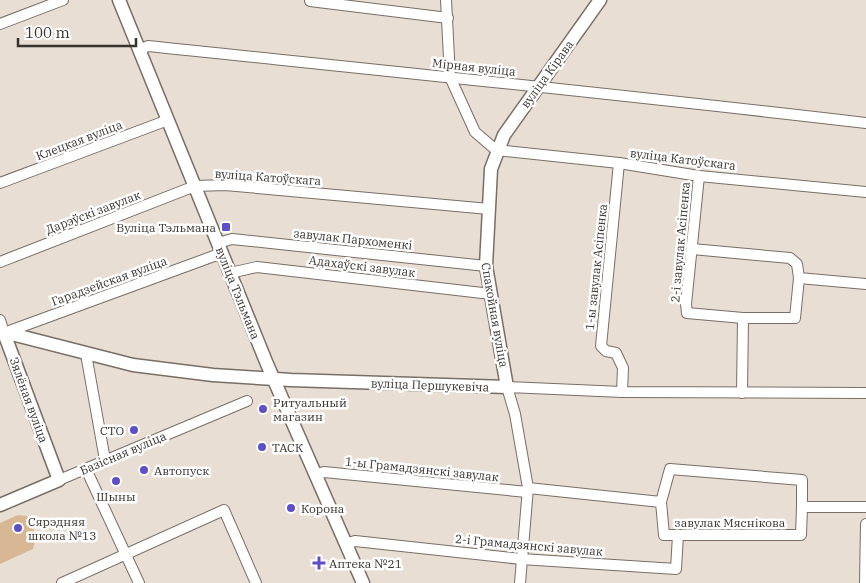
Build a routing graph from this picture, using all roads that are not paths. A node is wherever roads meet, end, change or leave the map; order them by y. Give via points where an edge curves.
1 (63, 0) edge
2 (119, 0) edge
3 (446, 0) edge
4 (600, 0) edge
5 (310, 1) edge
6 (448, 18) junction
7 (0, 24) edge
8 (139, 50) junction
9 (450, 77) junction
10 (540, 86) junction
11 (168, 120) junction
12 (866, 122) edge
13 (496, 150) junction
14 (618, 164) junction
15 (699, 176) junction
16 (0, 183) edge
17 (195, 186) junction
18 (866, 192) edge
19 (489, 209) junction
20 (220, 248) junction
21 (692, 249) junction
22 (0, 262) edge
23 (486, 266) junction
24 (230, 273) junction
25 (799, 278) junction
26 (866, 284) edge
27 (491, 294) junction
28 (743, 318) junction
29 (2, 328) edge
30 (86, 354) junction
31 (274, 379) junction
32 (507, 387) junction
33 (622, 392) junction
34 (742, 393) junction
35 (866, 393) edge
36 (247, 401) dead end
37 (105, 460) junction
38 (86, 468) junction
39 (315, 475) junction
40 (59, 480) junction
41 (528, 490) junction
42 (661, 502) junction
43 (0, 505) edge
44 (866, 506) edge
45 (802, 507) junction
46 (866, 524) edge
47 (678, 535) junction
48 (346, 544) junction
49 (126, 554) junction
50 (521, 559) junction
51 (62, 583) edge
52 (139, 583) edge
53 (256, 583) edge
54 (363, 583) edge
55 (520, 583) edge
56 (864, 583) edge

1 - 7 street
2 - 8 main road, вуліца Тэльмана
3 - 6 street
4 - 10 main road, вуліца Кірава
5 - 6 street
6 - 9 street
8 - 9 street, Мірная вуліца via 148,46
8 - 11 main road, вуліца Тэльмана
9 - 10 street, Мірная вуліца
9 - 13 street via 474,132
10 - 12 street, Мірная вуліца
10 - 13 main road, вуліца Кірава
11 - 16 street, Клецкая вуліца
11 - 17 main road, вуліца Тэльмана
13 - 14 street, вуліца Катоўскага
13 - 19 main road, Спакойная вуліца via 491,169
14 - 15 street, вуліца Катоўскага
14 - 33 street, 1-ы завулак Асіпенка via 601,346 616,353 623,368
15 - 18 street, вуліца Катоўскага
15 - 21 street, 2-і завулак Асіпенка
17 - 19 street, вуліца Катоўскага via 225,185
17 - 20 main road, вуліца Тэльмана
17 - 22 street, Дарэўскі завулак
19 - 23 main road, Спакойная вуліца
20 - 23 street, завулак Пархоменкі via 232,239
20 - 24 main road, вуліца Тэльмана
20 - 29 street, Гарадзейская вуліца
21 - 25 street via 790,258 796,264
21 - 28 street, 2-і завулак Асіпенка via 687,313
23 - 27 main road, Спакойная вуліца
24 - 27 street, Адахаўскі завулак via 257,267
24 - 31 main road, вуліца Тэльмана
25 - 26 street
25 - 28 street, 2-і завулак Асіпенка via 795,318
27 - 32 main road, Спакойная вуліца
28 - 34 street
29 - 30 main road, вуліца Першукевіча
29 - 40 main road, Зялёная вуліца
30 - 31 main road, вуліца Першукевіча via 133,365
30 - 37 street
31 - 32 main road, вуліца Першукевіча
31 - 39 main road, вуліца Тэльмана
32 - 33 street, вуліца Першукевіча
32 - 41 street, Спакойная вуліца
33 - 34 street, вуліца Першукевіча
34 - 35 street, вуліца Першукевіча
36 - 37 street, Базісная вуліца
37 - 38 street, Базісная вуліца
38 - 40 street, Базісная вуліца
38 - 49 street
39 - 41 street, 1-ы Грамадзянскі завулак via 324,472
39 - 48 main road, вуліца Тэльмана
40 - 43 main road, Базісная вуліца
41 - 42 street, завулак Мяснікова
41 - 50 street, Спакойная вуліца
42 - 45 street, завулак Мяснікова via 670,469 802,480
42 - 47 street, завулак Мяснікова via 664,534
44 - 45 street, завулак Мяснікова
45 - 47 street, завулак Мяснікова via 801,535
46 - 56 street
47 - 50 street, 2-і Грамадзянскі завулак via 676,569
48 - 50 street, 2-і Грамадзянскі завулак via 355,541
48 - 54 main road, вуліца Тэльмана
49 - 51 street
49 - 52 street
49 - 53 street via 224,510
50 - 55 street, Спакойная вуліца

